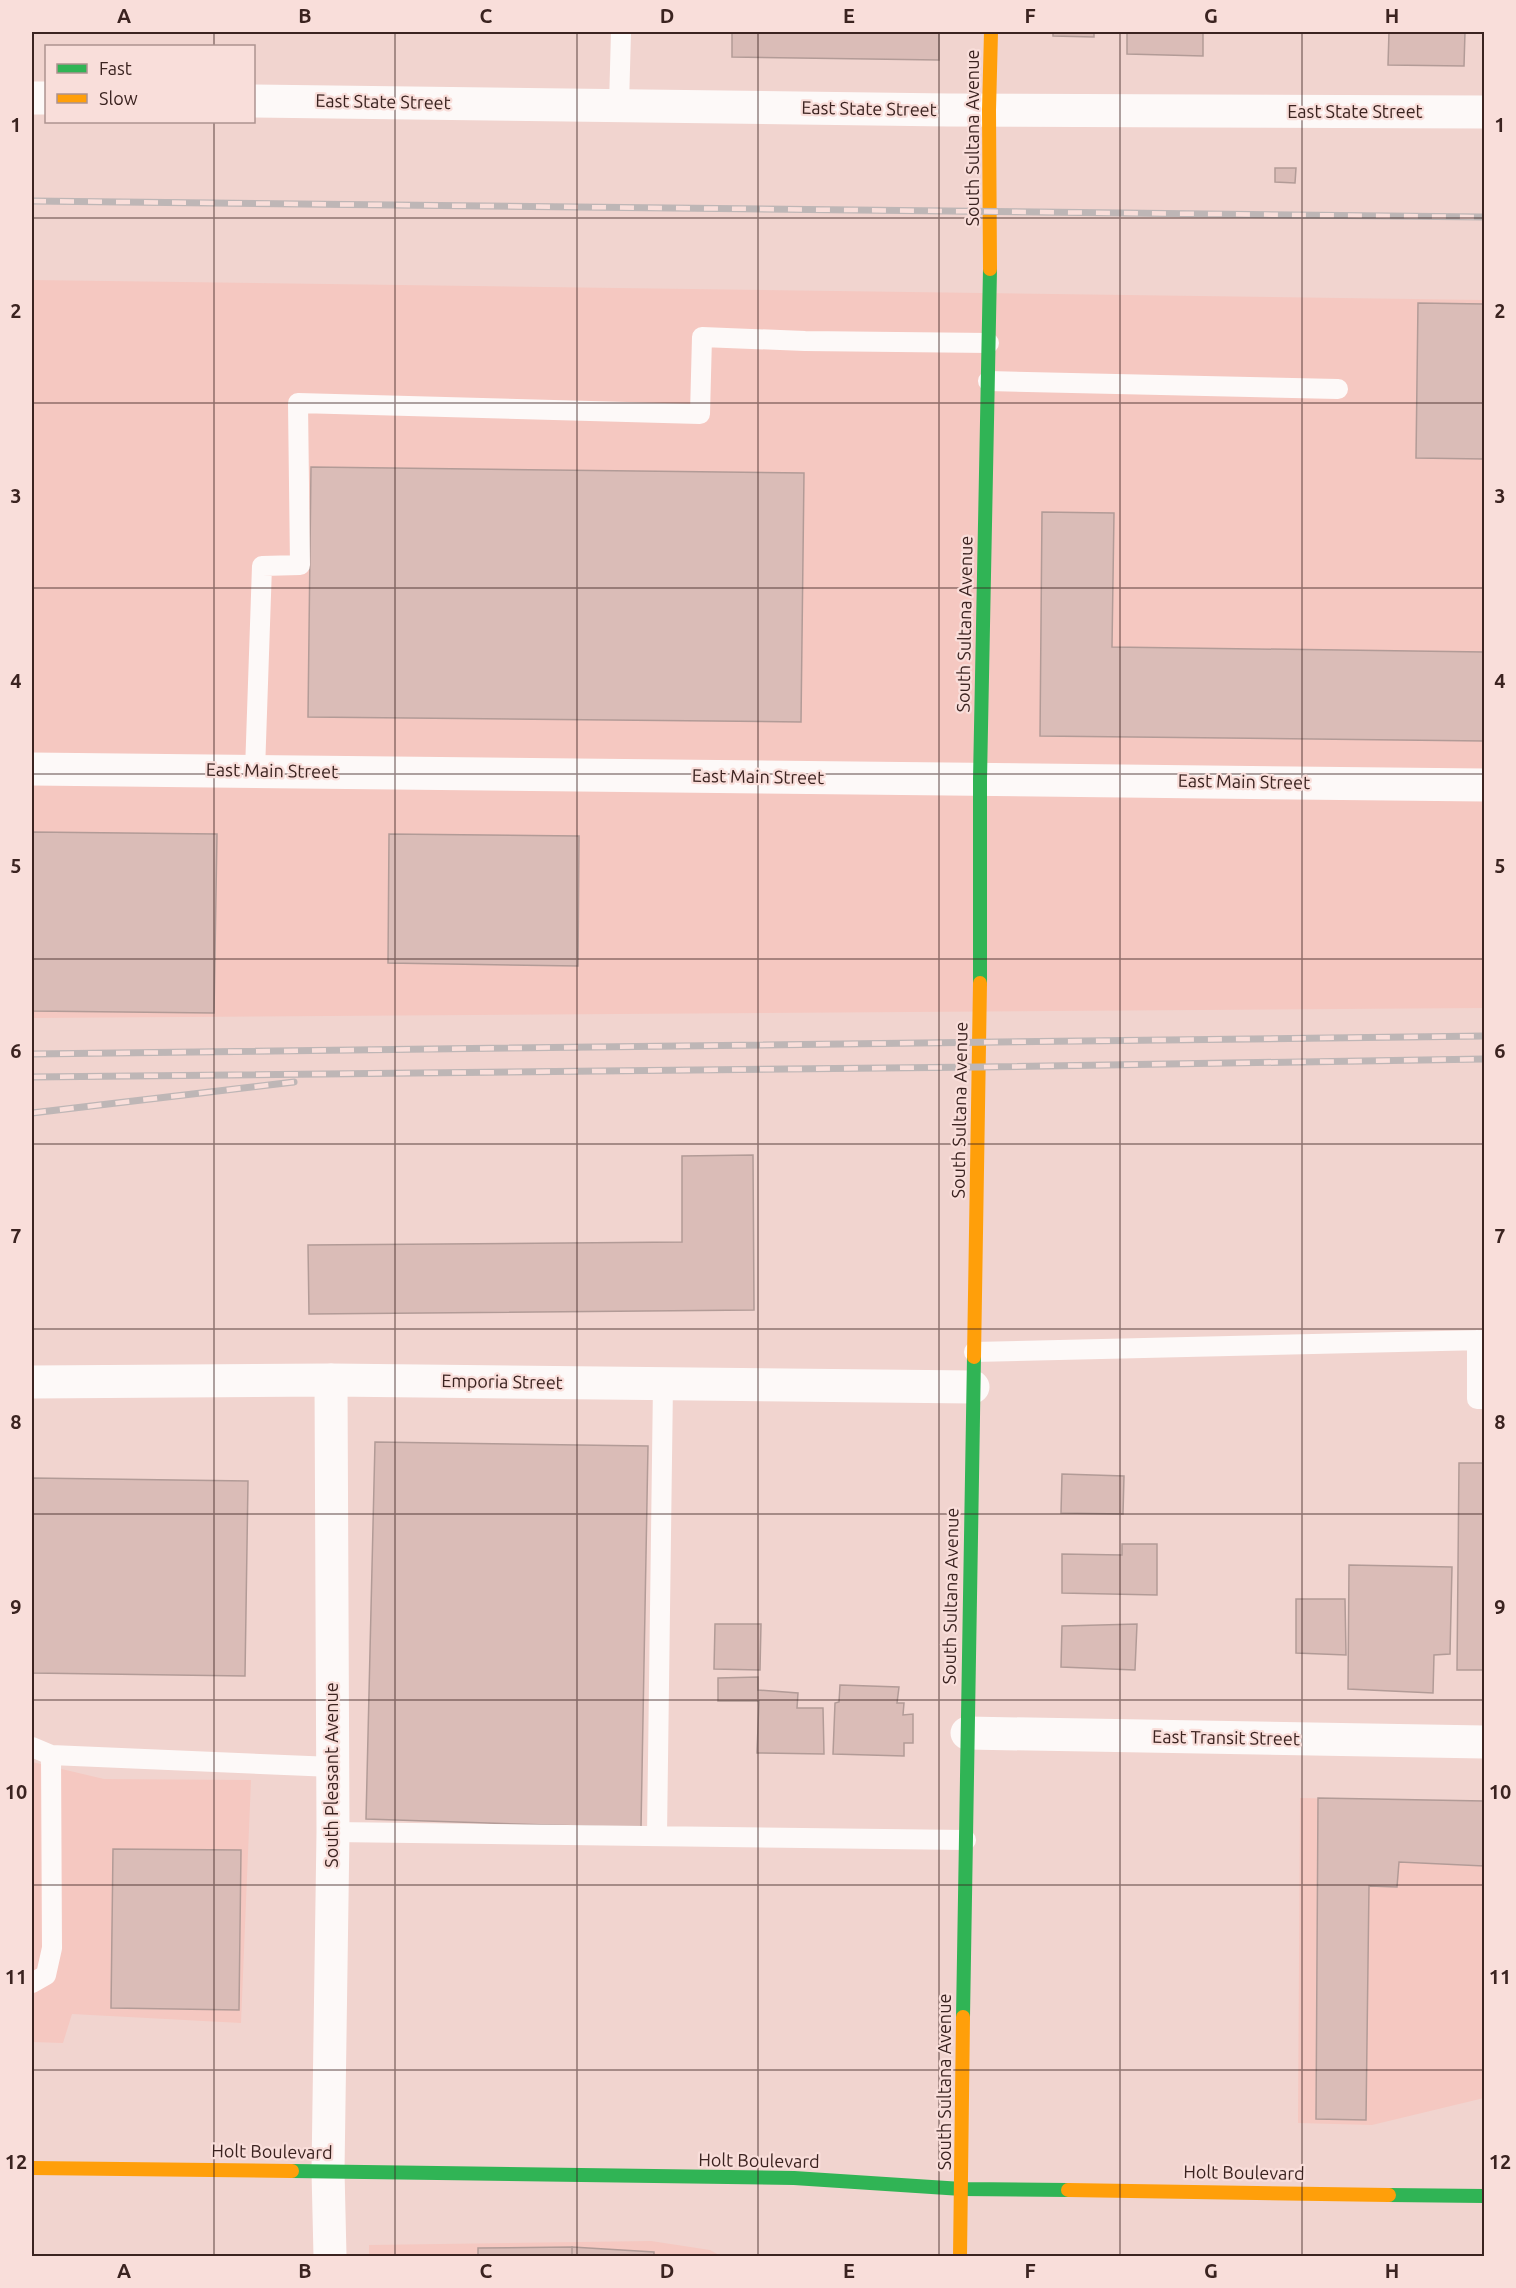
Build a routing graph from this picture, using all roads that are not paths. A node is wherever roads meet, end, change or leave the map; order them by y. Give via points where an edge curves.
1 (621, 32) edge
2 (991, 32) edge
3 (255, 101) edge
4 (619, 105) junction
5 (989, 110) junction
6 (1485, 112) edge
7 (989, 343) junction
8 (988, 381) junction
9 (1338, 389) dead end
10 (32, 769) edge
11 (255, 771) junction
12 (980, 779) junction
13 (1485, 785) edge
14 (1481, 1340) edge
15 (974, 1352) junction
16 (331, 1380) junction
17 (32, 1382) edge
18 (663, 1384) junction
19 (973, 1387) junction
20 (1485, 1399) edge
21 (967, 1733) junction
22 (1485, 1742) edge
23 (32, 1747) edge
24 (51, 1755) junction
25 (333, 1767) junction
26 (333, 1832) junction
27 (657, 1836) junction
28 (966, 1840) junction
29 (32, 1983) edge
30 (32, 2168) edge
31 (328, 2171) junction
32 (962, 2189) junction
33 (1485, 2196) edge
34 (330, 2256) edge
35 (960, 2256) edge

1 - 4 lane
2 - 5 street, South Sultana Avenue
3 - 4 street, East State Street
4 - 5 street, East State Street
5 - 6 street, East State Street
5 - 7 street, South Sultana Avenue
7 - 8 street, South Sultana Avenue
7 - 11 lane via 702,337 700,414 298,403 300,566 262,566
8 - 9 lane
8 - 12 street, South Sultana Avenue
10 - 11 street, East Main Street
11 - 12 street, East Main Street
12 - 13 street, East Main Street
12 - 15 street, South Sultana Avenue via 980,1067
14 - 15 lane
14 - 20 lane via 1477,1399
15 - 19 street, South Sultana Avenue
16 - 17 street, Emporia Street
16 - 18 street, Emporia Street
16 - 25 street, South Pleasant Avenue
18 - 19 street, Emporia Street
18 - 27 lane
19 - 21 street, South Sultana Avenue
21 - 22 street, East Transit Street
21 - 28 street, South Sultana Avenue
23 - 24 lane
24 - 25 lane
24 - 29 lane via 52,1948 46,1975
25 - 26 street, South Pleasant Avenue
26 - 27 lane
26 - 31 street, South Pleasant Avenue
27 - 28 lane
28 - 32 street, South Sultana Avenue
30 - 31 street, Holt Boulevard
31 - 32 street, Holt Boulevard via 794,2178
31 - 34 street, South Pleasant Avenue
32 - 33 street, Holt Boulevard
32 - 35 street, South Sultana Avenue

